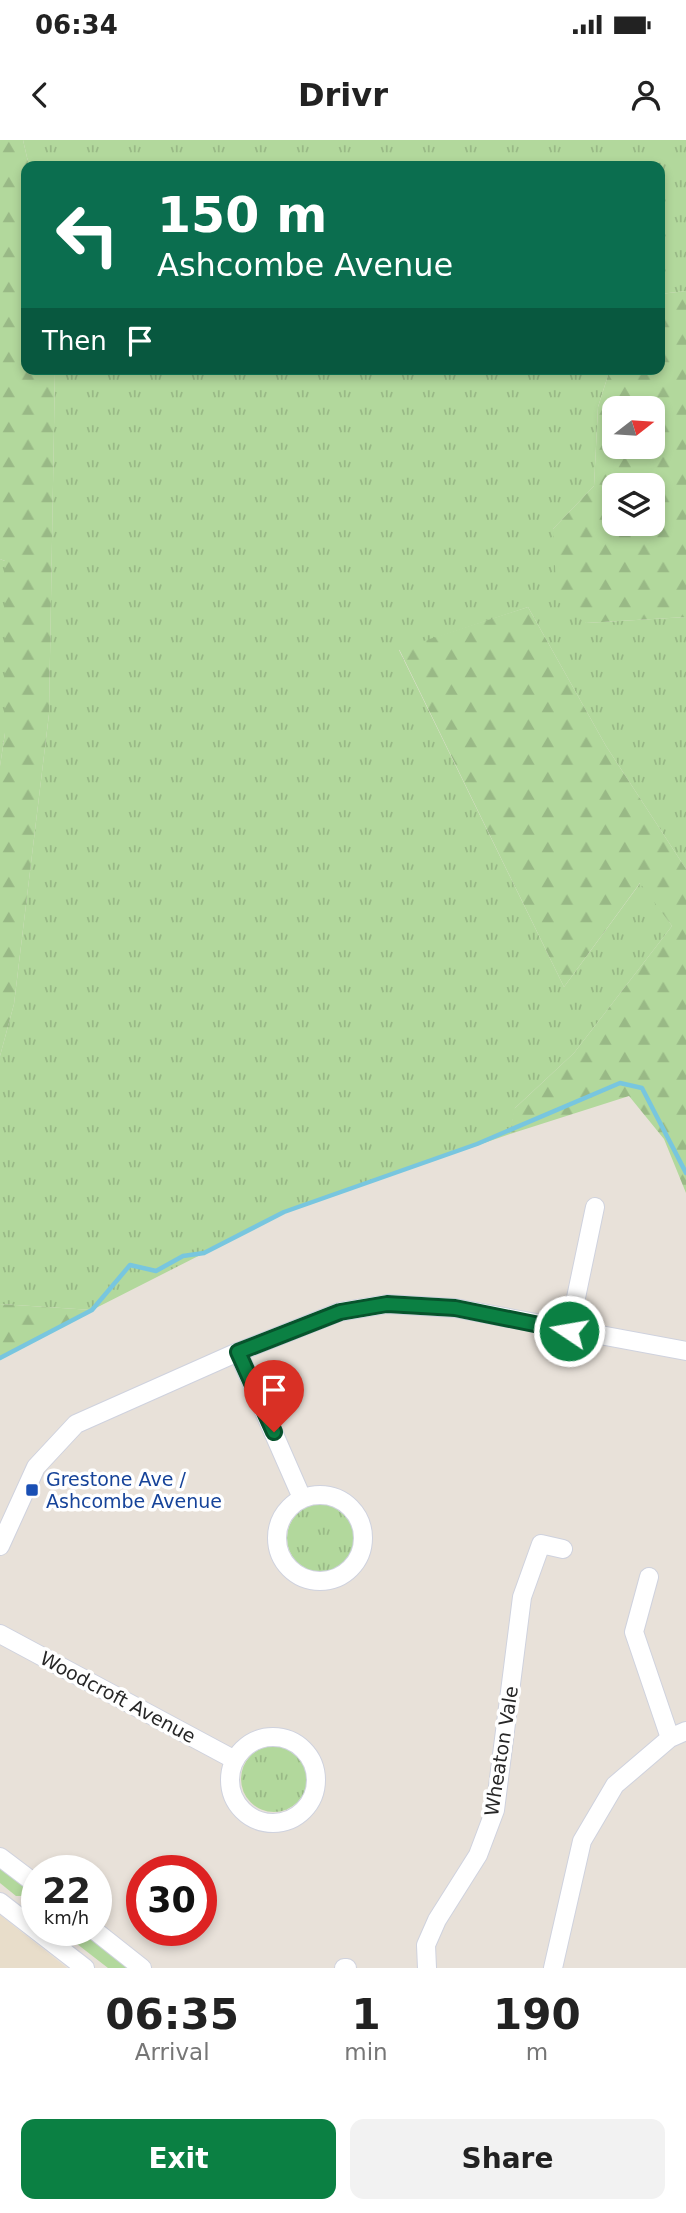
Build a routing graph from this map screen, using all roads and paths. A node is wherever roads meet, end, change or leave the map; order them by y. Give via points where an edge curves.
1 (595, 1207) dead end
2 (569, 1331) junction
3 (686, 1351) edge
4 (238, 1352) junction
5 (302, 1498) junction
6 (0, 1546) edge
7 (563, 1549) dead end
8 (649, 1577) dead end
9 (0, 1634) edge
10 (678, 1735) edge
11 (235, 1760) junction
12 (0, 1857) edge
13 (21, 1873) edge
14 (0, 1902) edge
15 (112, 1944) edge
16 (85, 1968) edge
17 (142, 1968) edge
18 (427, 1968) edge
19 (553, 1968) edge

1 - 2 street
2 - 3 street
2 - 4 street via 455,1308 387,1304 340,1312
4 - 5 street
4 - 6 street via 76,1424 36,1467
5 - 5 street via 338,1499 360,1522 360,1553 338,1576 317,1581 307,1578 282,1558 278,1527 288,1508
7 - 18 street, Wheaton Vale via 541,1544 522,1597 495,1810 478,1855 426,1945
8 - 10 street via 634,1632
9 - 11 street, Woodcroft Avenue
10 - 19 street via 615,1785 582,1840
11 - 11 street via 259,1739 280,1737 308,1754 316,1773 314,1795 302,1812 283,1822 251,1817 232,1792
12 - 13 street
14 - 16 street
15 - 17 street

